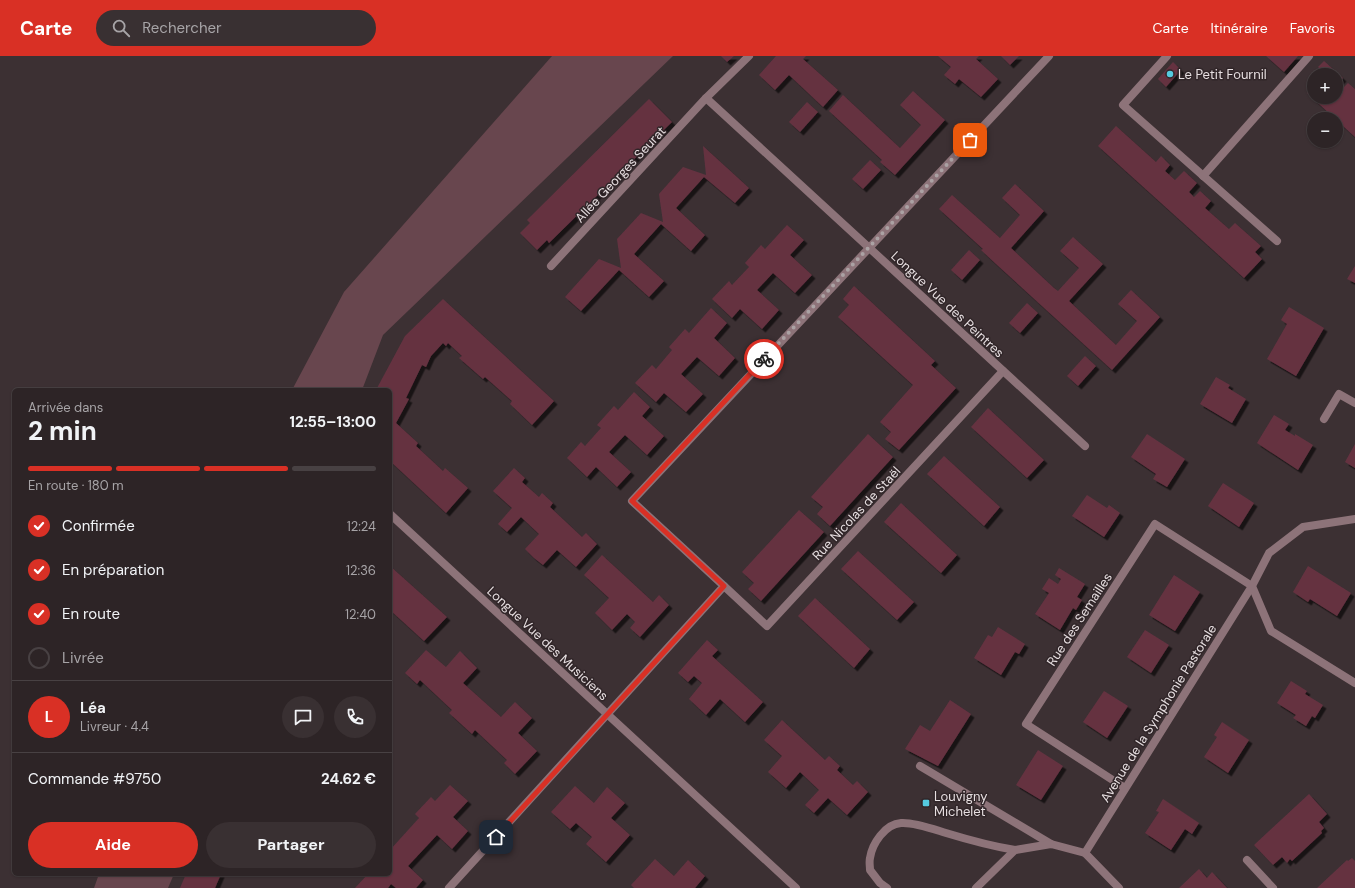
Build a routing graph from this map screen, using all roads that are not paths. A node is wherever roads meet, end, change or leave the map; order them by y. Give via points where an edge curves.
1 (749, 56) edge
2 (1049, 56) edge
3 (1167, 56) edge
4 (1309, 56) edge
5 (706, 98) junction
6 (1203, 176) junction
7 (1276, 241) dead end
8 (869, 247) junction
9 (551, 266) dead end
10 (1004, 371) junction
11 (1355, 404) edge
12 (1324, 419) dead end
13 (1085, 446) dead end
14 (392, 516) edge
15 (1355, 519) edge
16 (724, 586) junction
17 (1252, 586) junction
18 (1355, 683) edge
19 (607, 714) junction
20 (920, 766) dead end
21 (1126, 788) junction
22 (1052, 844) junction
23 (1015, 850) junction
24 (1086, 853) junction
25 (1247, 860) dead end
26 (449, 888) edge
27 (796, 888) edge
28 (887, 888) edge
29 (976, 888) edge
30 (1119, 888) edge
31 (1273, 888) edge

1 - 5 street, Allée Georges Seurat
2 - 8 street
3 - 6 street via 1123,105
4 - 6 street
5 - 8 street, Longue Vue des Peintres
5 - 9 street, Allée Georges Seurat
6 - 7 street
8 - 10 street, Longue Vue des Peintres
8 - 16 street via 632,501
10 - 13 street, Longue Vue des Peintres
10 - 16 street, Rue Nicolas de Staël via 767,626
11 - 12 street via 1339,394
14 - 19 street, Longue Vue des Musiciens
15 - 17 street, Avenue de la Symphonie Pastorale via 1303,527 1269,553
16 - 19 street
17 - 18 street via 1271,631
17 - 21 street, Avenue de la Symphonie Pastorale
17 - 21 street, Rue des Semailles via 1155,524 1026,724
19 - 26 street
19 - 27 street, Longue Vue des Musiciens
20 - 22 street
21 - 24 street, Avenue de la Symphonie Pastorale
22 - 23 street
22 - 24 street
23 - 28 street via 988,846 920,826 900,823 883,832 870,857 870,870
23 - 29 street
24 - 30 street
25 - 31 street

